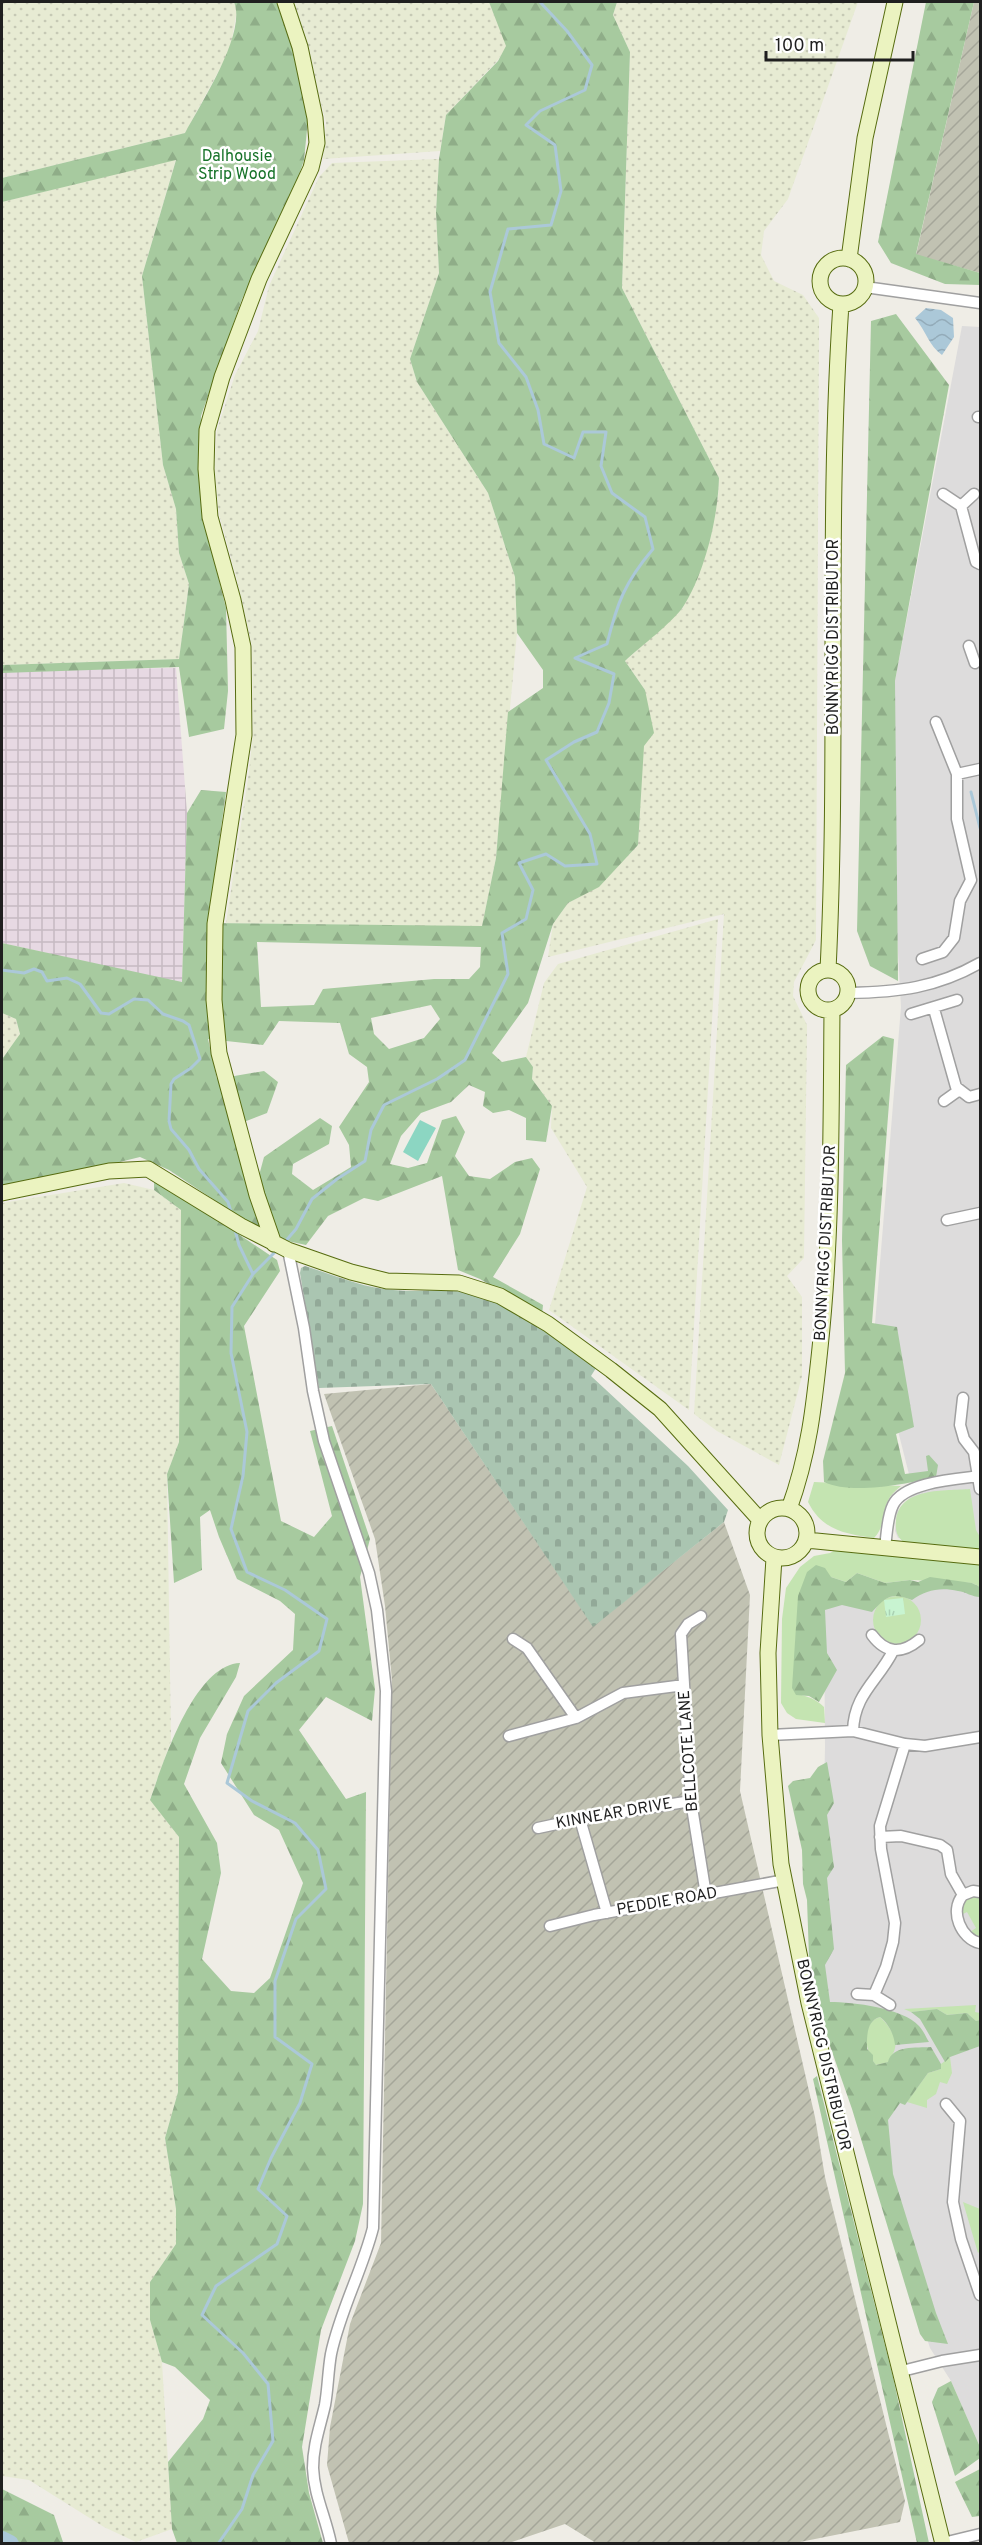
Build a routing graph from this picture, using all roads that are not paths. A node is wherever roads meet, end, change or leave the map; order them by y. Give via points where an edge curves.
1 (285, 2) edge
2 (895, 2) edge
3 (849, 259) junction
4 (865, 287) junction
5 (981, 303) edge
6 (842, 304) junction
7 (942, 494) dead end
8 (974, 494) dead end
9 (961, 506) junction
10 (981, 564) edge
11 (969, 646) dead end
12 (974, 664) edge
13 (936, 722) dead end
14 (981, 769) edge
15 (957, 774) junction
16 (922, 959) dead end
17 (981, 963) edge
18 (828, 970) junction
19 (848, 993) junction
20 (957, 1000) dead end
21 (934, 1008) junction
22 (832, 1010) junction
23 (911, 1014) dead end
24 (958, 1091) junction
25 (981, 1094) edge
26 (944, 1101) dead end
27 (2, 1193) edge
28 (981, 1213) edge
29 (947, 1221) dead end
30 (274, 1244) junction
31 (288, 1250) junction
32 (963, 1398) dead end
33 (979, 1476) edge
34 (981, 1489) edge
35 (789, 1509) junction
36 (760, 1520) junction
37 (806, 1540) junction
38 (885, 1547) junction
39 (981, 1557) edge
40 (774, 1558) junction
41 (701, 1617) dead end
42 (872, 1635) dead end
43 (513, 1639) dead end
44 (919, 1640) dead end
45 (893, 1651) junction
46 (684, 1685) junction
47 (576, 1718) junction
48 (853, 1731) junction
49 (770, 1735) junction
50 (509, 1736) dead end
51 (981, 1737) edge
52 (905, 1744) junction
53 (691, 1801) junction
54 (580, 1819) junction
55 (538, 1828) dead end
56 (880, 1837) junction
57 (785, 1880) junction
58 (981, 1892) edge
59 (706, 1894) junction
60 (963, 1895) junction
61 (607, 1913) junction
62 (550, 1926) dead end
63 (981, 1943) edge
64 (857, 1994) dead end
65 (874, 1995) junction
66 (890, 2005) dead end
67 (946, 2104) dead end
68 (981, 2295) edge
69 (981, 2355) edge
70 (902, 2372) junction
71 (981, 2534) edge
72 (943, 2543) edge
73 (331, 2544) edge

1 - 30 main road via 302,57 315,118 316,143 311,168 259,279 222,377 207,430 206,470 210,517 243,647 244,724 215,924 214,1000 219,1053 256,1195
2 - 3 main road via 865,138
3 - 4 main road via 864,272
3 - 6 main road via 840,258 826,266 821,281 827,296
4 - 5 street
4 - 6 main road via 859,298
6 - 18 main road, BONNYRIGG DISTRIBUTOR via 833,549
7 - 9 street
8 - 9 street
9 - 10 street via 976,562
11 - 12 street
13 - 15 street
14 - 15 street
15 - 16 street via 957,819 971,880 960,901 954,938 943,952
17 - 19 street via 915,989
18 - 19 main road via 842,975
18 - 22 main road via 812,978 808,993 815,1006
19 - 22 main road via 845,1002
20 - 21 street
21 - 23 street
21 - 24 street
22 - 35 main road, BONNYRIGG DISTRIBUTOR via 827,1284 811,1433
24 - 25 street via 969,1097
24 - 26 street
27 - 30 main road via 109,1171 148,1169
28 - 29 street
30 - 31 main road
31 - 36 main road via 387,1281 459,1283 500,1296 548,1324 660,1409
31 - 73 street via 324,1441 369,1574 386,1691 373,2228 331,2354 325,2404 314,2445 318,2502
32 - 33 street via 960,1425 974,1452
33 - 34 street
33 - 38 street via 912,1489 900,1495 892,1506
35 - 36 main road via 772,1509
35 - 37 main road via 805,1522
36 - 40 main road via 758,1542
37 - 38 main road
37 - 40 main road via 794,1556
38 - 39 main road
40 - 49 main road, BONNYRIGG DISTRIBUTOR via 768,1653
41 - 46 street, BELLCOTE LANE via 688,1624 681,1634
42 - 45 street
43 - 47 street via 526,1648
44 - 45 street via 908,1648
45 - 48 street via 857,1704
46 - 47 street via 623,1693
46 - 53 street, BELLCOTE LANE
47 - 50 street
48 - 49 street
48 - 52 street
49 - 57 main road, BONNYRIGG DISTRIBUTOR
51 - 52 street via 925,1746
52 - 56 street
53 - 54 street, KINNEAR DRIVE
53 - 59 street, BELLCOTE LANE
54 - 55 street, KINNEAR DRIVE
54 - 61 street
56 - 60 street via 901,1836 940,1845 946,1850 951,1874
56 - 65 street via 895,1923 886,1966
57 - 59 street, PEDDIE ROAD
57 - 70 main road, BONNYRIGG DISTRIBUTOR via 810,2003
58 - 60 street
59 - 61 street, PEDDIE ROAD
60 - 63 street via 956,1904 956,1917 969,1938
61 - 62 street, PEDDIE ROAD
64 - 65 street
65 - 66 street
67 - 68 street via 960,2121 953,2202 961,2239
69 - 70 street
70 - 72 main road, BONNYRIGG DISTRIBUTOR
71 - 72 street

